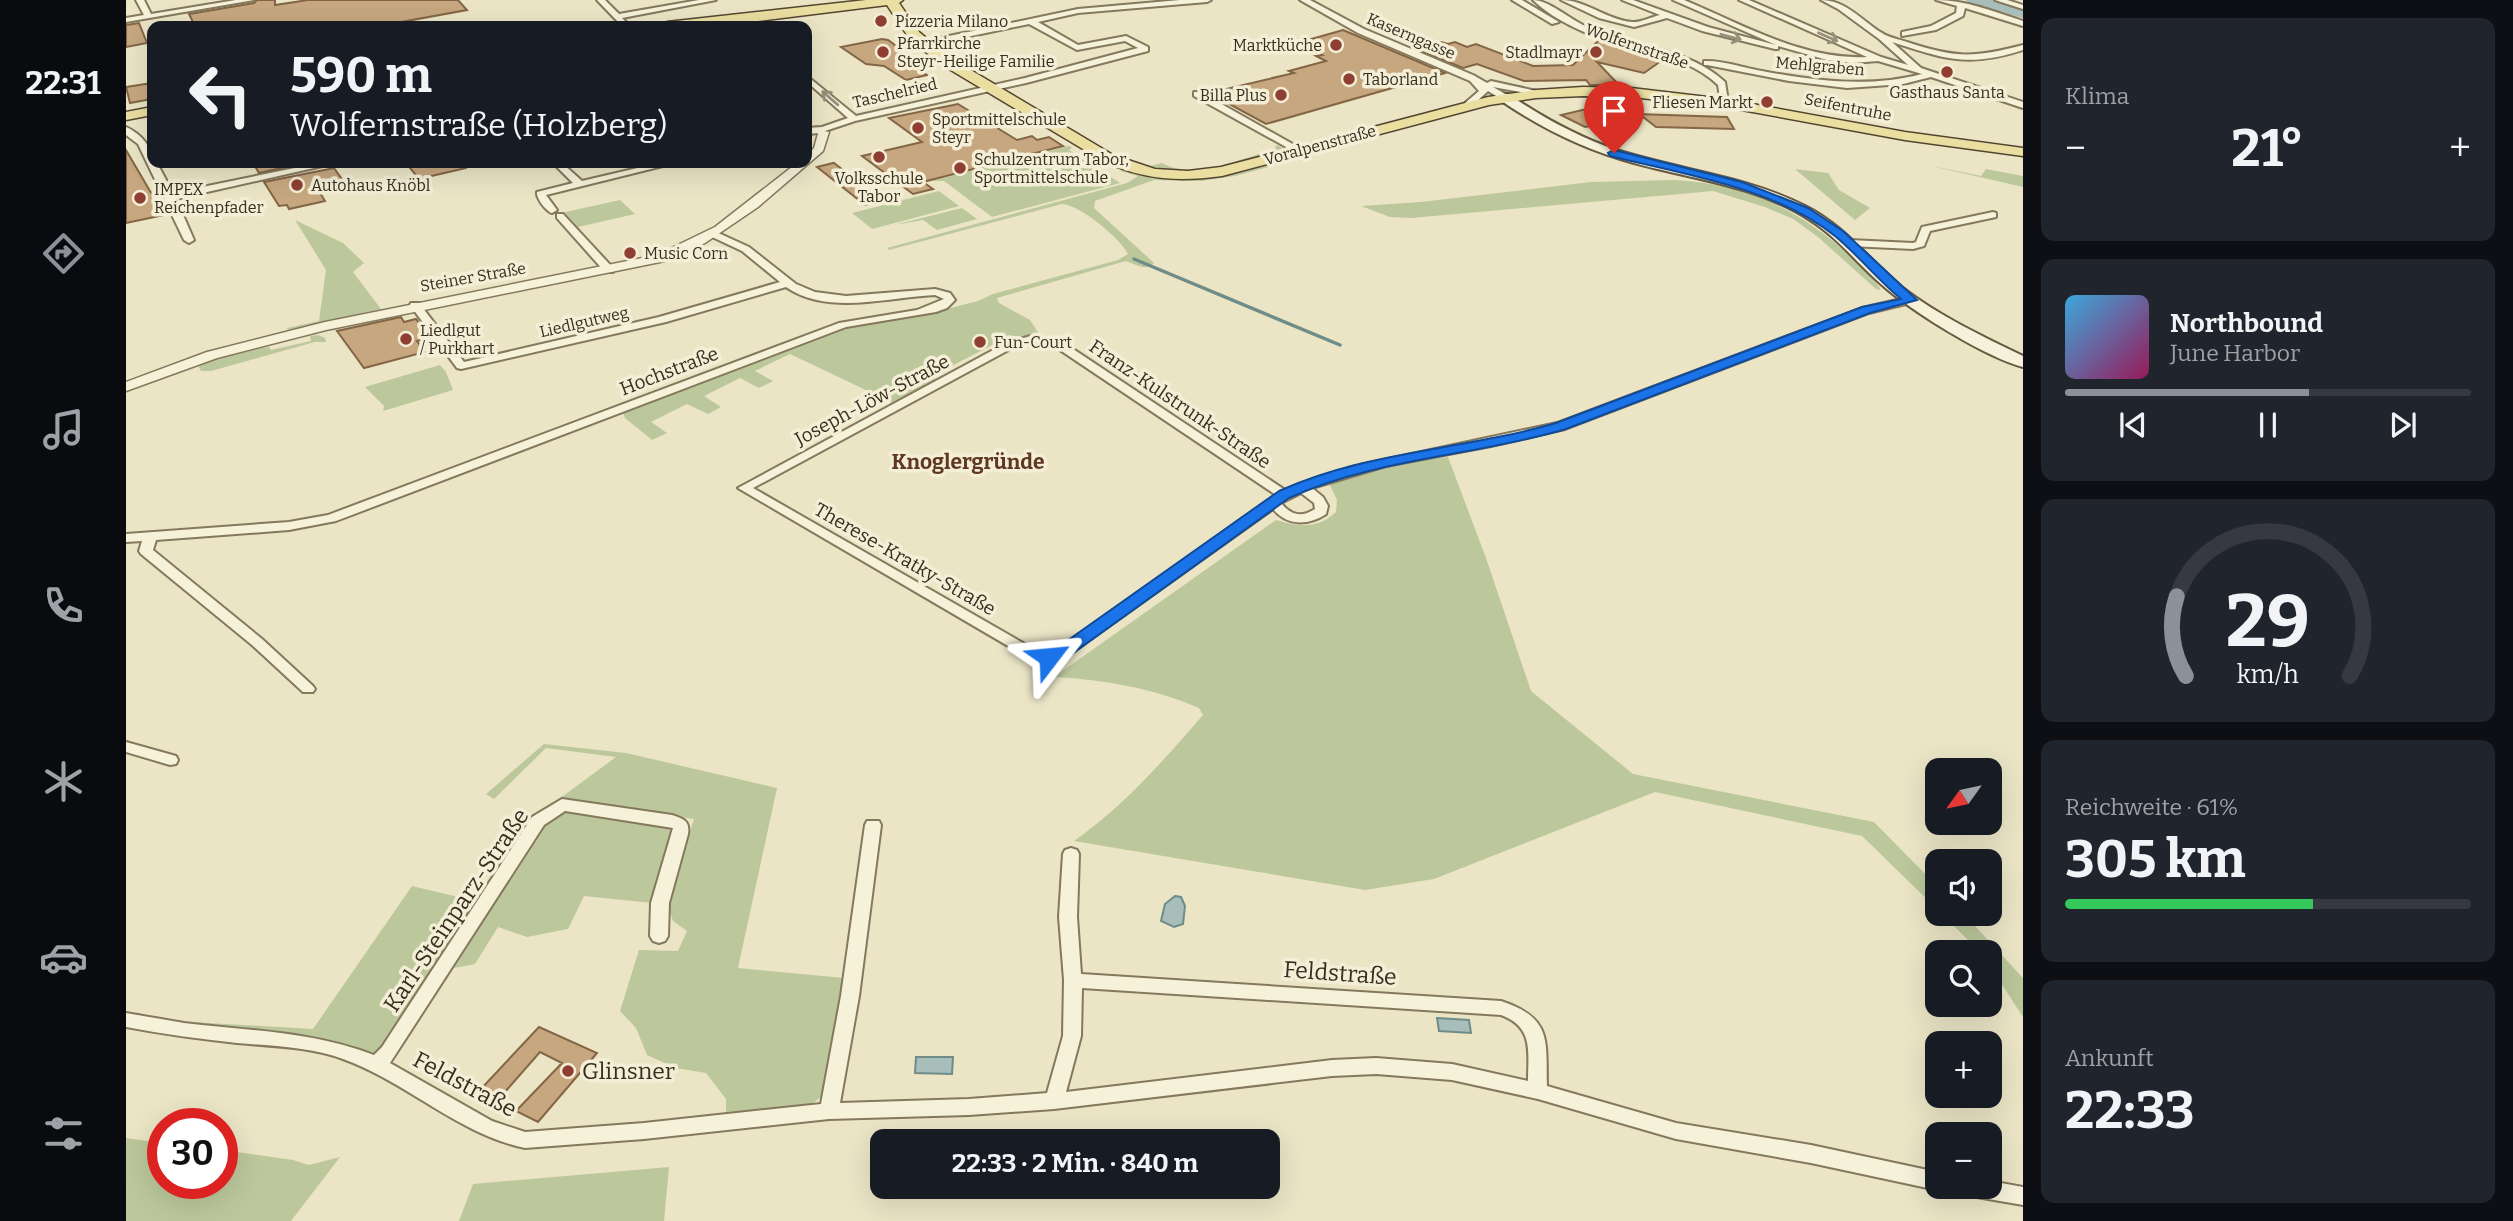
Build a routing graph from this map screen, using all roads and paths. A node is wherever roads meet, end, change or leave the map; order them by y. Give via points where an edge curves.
1 (140, 0) edge
2 (250, 0) edge
3 (601, 0) edge
4 (712, 0) edge
5 (865, 0) edge
6 (907, 0) edge
7 (1207, 0) edge
8 (1304, 0) edge
9 (1516, 0) edge
10 (1537, 0) edge
11 (1565, 0) edge
12 (1626, 0) edge
13 (1677, 0) edge
14 (1712, 0) edge
15 (1743, 0) edge
16 (1825, 0) edge
17 (1940, 0) edge
18 (1999, 0) edge
19 (894, 4) edge
20 (1690, 5) junction
21 (1961, 6) junction
22 (2023, 6) edge
23 (814, 10) junction
24 (799, 13) junction
25 (148, 16) junction
26 (619, 16) junction
27 (1666, 16) junction
28 (126, 20) edge
29 (622, 21) edge
30 (726, 21) edge
31 (760, 21) edge
32 (1031, 22) junction
33 (2023, 24) edge
34 (1593, 33) junction
35 (1882, 37) junction
36 (933, 42) junction
37 (1911, 46) junction
38 (2023, 47) edge
39 (1814, 54) junction
40 (1880, 60) junction
41 (1707, 63) dead end
42 (1918, 70) junction
43 (1929, 75) junction
44 (1470, 77) junction
45 (979, 79) junction
46 (812, 82) edge
47 (993, 87) junction
48 (1542, 93) junction
49 (1197, 94) dead end
50 (1667, 94) joint
51 (1504, 97) junction
52 (1724, 101) junction
53 (1468, 105) junction
54 (2023, 105) edge
55 (147, 112) edge
56 (126, 116) edge
57 (854, 119) junction
58 (126, 130) edge
59 (812, 131) edge
60 (823, 132) junction
61 (1300, 151) junction
62 (2023, 152) edge
63 (147, 153) edge
64 (812, 156) edge
65 (155, 168) edge
66 (307, 168) edge
67 (562, 168) edge
68 (648, 168) edge
69 (798, 168) edge
70 (579, 184) junction
71 (170, 197) junction
72 (1993, 215) dead end
73 (714, 234) junction
74 (189, 240) dead end
75 (1850, 243) junction
76 (609, 270) junction
77 (787, 283) junction
78 (1910, 300) junction
79 (415, 306) junction
80 (1057, 343) joint
81 (2023, 362) edge
82 (126, 387) edge
83 (1301, 487) junction
84 (744, 488) joint
85 (1279, 498) junction
86 (150, 536) junction
87 (126, 538) edge
88 (308, 689) dead end
89 (126, 747) edge
90 (170, 760) dead end
91 (873, 825) dead end
92 (1071, 854) dead end
93 (659, 936) dead end
94 (1073, 980) junction
95 (126, 1020) edge
96 (377, 1064) junction
97 (1538, 1091) junction
98 (1054, 1101) junction
99 (829, 1111) junction
100 (1925, 1178) edge
101 (2002, 1192) edge
102 (2023, 1196) edge

1 - 25 street
2 - 25 street
3 - 26 street
4 - 26 street
5 - 23 main road
6 - 36 main road
7 - 32 street via 1093,9
8 - 44 street, Kaserngasse via 1361,31
9 - 34 street via 1553,21
10 - 34 street, Wolfernstraße
11 - 27 street via 1634,25
12 - 27 street
13 - 20 street
14 - 20 street
15 -> 40 street
16 - 35 street
17 - 21 street
18 - 22 street
19 - 23 main road
19 - 45 main road via 925,46
20 - 27 street
20 - 39 street
21 - 33 street
21 - 37 street via 1960,14 1952,19 1905,34 1914,43
23 - 24 main road
24 - 30 main road
24 - 31 main road
25 - 28 street
26 - 29 street
27 -> 39 street via 1736,38
32 - 36 street
32 - 47 street, Taschelried via 1079,48 1126,38 1145,49
34 - 52 street, Wolfernstraße via 1705,70 1722,84
35 - 37 street
35 - 42 street
36 - 45 main road
37 - 38 street via 1973,60
39 - 40 street via 1849,61
40 - 42 street
41 - 43 street, Mehlgraben via 1772,76 1853,84 1896,85
42 - 43 street
43 - 54 street
44 - 48 street, Kaserngasse
44 - 51 street, Kaserngasse
44 - 53 street, Kaserngasse via 1484,91
45 - 47 main road, Voralpenstraße
57 -> 46 street
47 - 57 street, Taschelried
47 - 61 main road, Voralpenstraße via 1108,158 1144,172 1177,176 1212,173
48 - 50 main road, Voralpenstraße
48 - 51 main road, Voralpenstraße
49 - 61 street
50 - 52 main road, Seifentruhe
51 - 53 main road, Voralpenstraße
51 - 75 main road via 1542,122 1596,147 1771,195 1818,218
52 - 62 main road, Seifentruhe via 1906,136
53 - 61 main road, Voralpenstraße
55 - 56 main road
57 - 60 street, Taschelried
58 - 63 street
59 - 60 street, Taschelried
60 - 64 street, Steiner Straße
65 - 71 street
66 - 71 street
67 - 70 street
68 - 70 street
69 - 73 street, Steiner Straße
70 - 76 street via 540,194
71 - 74 street
72 - 75 street via 1926,229 1920,244 1913,246
73 - 76 street, Steiner Straße via 673,254
73 - 77 street, Hochstraße via 765,263
75 - 78 main road
76 - 79 street, Steiner Straße
77 - 79 street, Liedlgutweg via 662,320 463,366
77 - 86 street, Hochstraße via 837,300 935,292 950,300 935,310 843,325 331,518 289,526
78 - 81 main road
78 - 83 street via 1866,310 1561,426 1358,467
79 - 82 street, Steiner Straße via 244,346
80 - 84 street, Joseph-Löw-Straße via 1031,339 1012,344
80 - 85 street, Franz-Kulstrunk-Straße
83 - 85 street
83 - 85 street via 1322,505 1316,515 1292,518 1284,514
84 - 85 street, Therese-Kratky-Straße via 1025,650 1049,657 1063,652
86 - 87 street, Hochstraße
86 - 88 street via 146,551
89 - 90 street
91 - 99 street
92 - 94 street via 1068,918
93 - 96 street, Karl-Steinparz-Straße via 660,903 681,825 562,805 538,821
94 - 97 street, Feldstraße via 1519,1012 1534,1030
94 - 98 street via 1073,1036
95 - 96 street, Feldstraße via 316,1044
96 - 99 street, Feldstraße via 485,1127 525,1140
97 - 98 street, Feldstraße via 1452,1072 1376,1066
97 - 100 street, Feldstraße via 1676,1132
98 - 99 street, Feldstraße
101 - 102 street

